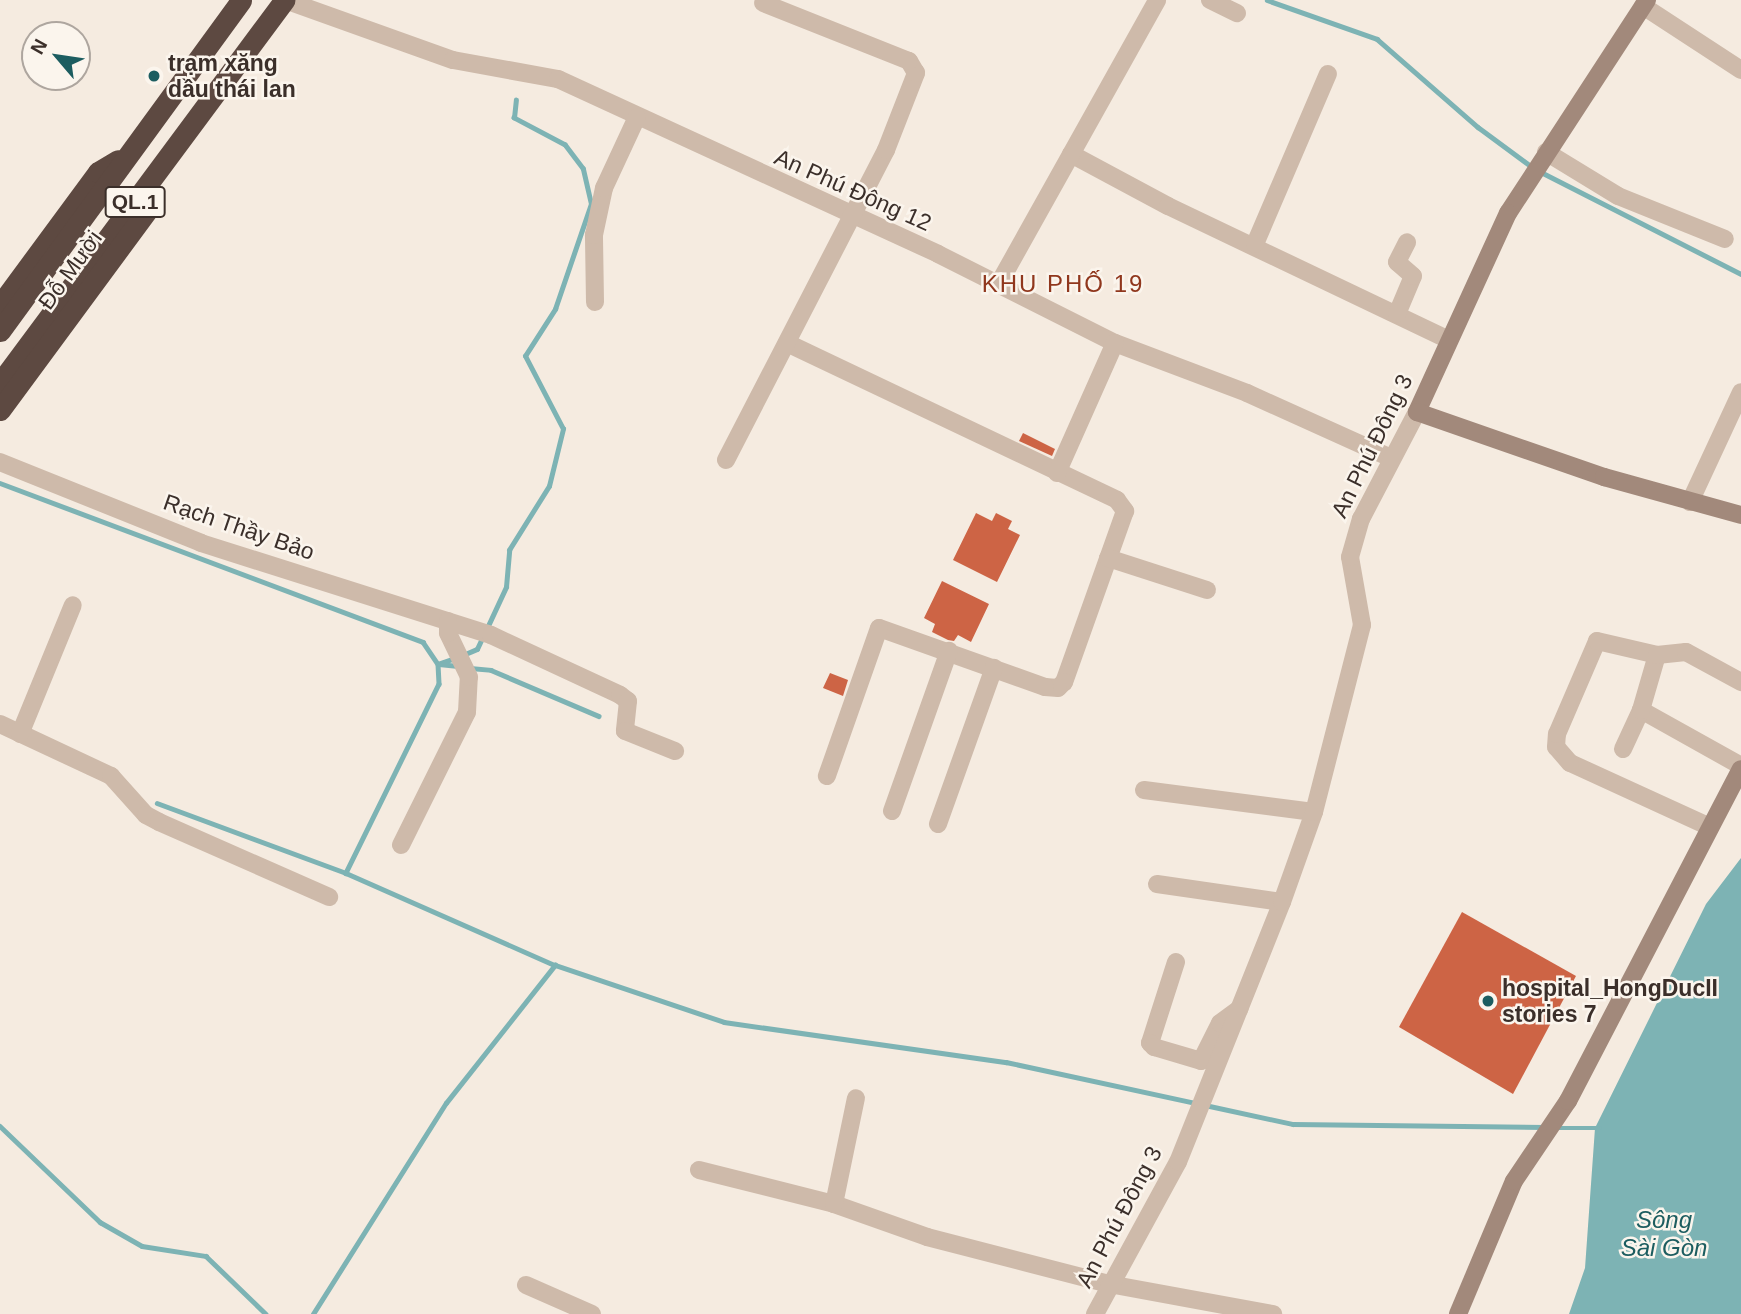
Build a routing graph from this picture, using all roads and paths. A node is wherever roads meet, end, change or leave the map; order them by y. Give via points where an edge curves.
1 (241, 0) edge
2 (284, 0) edge
3 (1157, 0) edge
4 (1210, 0) edge
5 (763, 3) dead end
6 (1645, 3) edge
7 (1237, 13) dead end
8 (270, 21) junction
9 (1741, 70) edge
10 (1328, 74) dead end
11 (637, 117) junction
12 (131, 151) junction
13 (1071, 154) junction
14 (1543, 156) junction
15 (852, 217) junction
16 (1725, 239) dead end
17 (1407, 242) dead end
18 (1255, 244) junction
19 (998, 285) junction
20 (595, 302) dead end
21 (0, 305) edge
22 (1397, 314) junction
23 (0, 331) edge
24 (1449, 340) junction
25 (787, 343) junction
26 (1115, 343) junction
27 (0, 383) edge
28 (1741, 392) edge
29 (0, 410) edge
30 (1417, 412) junction
31 (1391, 458) junction
32 (726, 460) dead end
33 (0, 462) edge
34 (1057, 473) junction
35 (1690, 502) junction
36 (1741, 515) edge
37 (1108, 558) junction
38 (1208, 590) dead end
39 (73, 604) dead end
40 (448, 621) junction
41 (949, 651) junction
42 (1657, 654) junction
43 (994, 668) junction
44 (1741, 682) edge
45 (1641, 710) junction
46 (0, 724) edge
47 (20, 734) junction
48 (1623, 749) dead end
49 (675, 751) dead end
50 (1741, 767) edge
51 (827, 776) dead end
52 (1144, 789) dead end
53 (892, 811) dead end
54 (1314, 813) junction
55 (938, 824) dead end
56 (1710, 827) junction
57 (401, 845) dead end
58 (1157, 884) dead end
59 (329, 897) dead end
60 (1282, 902) junction
61 (1176, 962) dead end
62 (1240, 1009) junction
63 (856, 1098) dead end
64 (699, 1170) dead end
65 (834, 1204) junction
66 (1110, 1284) junction
67 (526, 1285) dead end
68 (592, 1314) edge
69 (1096, 1314) edge
70 (1273, 1314) edge
71 (1458, 1314) edge

1 - 12 highway, Đỗ Mười / QL.1
2 - 8 highway, Đỗ Mười / QL.1
2 - 11 street, An Phú Đông 12 via 453,60 558,79
3 - 13 street
4 - 7 street
5 - 15 street via 916,67 886,150
6 - 9 street
6 - 14 street, An Phú Đông 3
8 - 27 highway, Đỗ Mười / QL.1
8 - 29 highway, Đỗ Mười / QL.1 via 262,53
10 - 18 street
11 - 15 street, An Phú Đông 12
11 - 20 street via 604,188 594,235
12 - 21 highway, Đỗ Mười / QL.1 via 98,172
12 - 23 highway, Đỗ Mười / QL.1
13 - 18 street via 1168,206
13 - 19 street
14 - 16 street via 1618,196
14 - 24 street, An Phú Đông 3 via 1508,213
15 - 19 street, An Phú Đông 12
15 - 25 street
17 - 22 street via 1397,262 1413,276
18 - 22 street
19 - 26 street, An Phú Đông 12
22 - 24 street
24 - 30 street, An Phú Đông 3
25 - 32 street
25 - 34 street
26 - 31 street, An Phú Đông 12 via 1247,393
26 - 34 street
28 - 35 street
30 - 31 street, An Phú Đông 3
30 - 35 street
31 - 54 street, An Phú Đông 3 via 1361,519 1350,557 1362,625
33 - 40 street, Rạch Thầy Bảo via 201,543
34 - 37 street via 1124,506
35 - 36 street
37 - 38 street
37 - 43 street via 1058,688
39 - 47 street
40 - 49 street, Rạch Thầy Bảo via 491,635 620,695 628,701 625,731
40 - 57 street via 468,675 467,712
41 - 43 street
41 - 51 street via 879,628
41 - 53 street
42 - 44 street via 1686,652
42 - 45 street
42 - 56 street via 1597,641 1556,747 1570,763
43 - 55 street
45 - 48 street
45 - 50 street
46 - 47 street
47 - 59 street via 111,776 153,818
50 - 56 street
52 - 54 street
54 - 60 street, An Phú Đông 3
56 - 71 street via 1568,1101 1514,1181
58 - 60 street
60 - 62 street, An Phú Đông 3
61 - 62 street via 1150,1043 1154,1047 1201,1061 1220,1024
62 - 66 street, An Phú Đông 3 via 1185,1143
63 - 65 street
64 - 65 street
65 - 66 street via 927,1237
66 - 69 street, An Phú Đông 3
66 - 70 street
67 - 68 street

